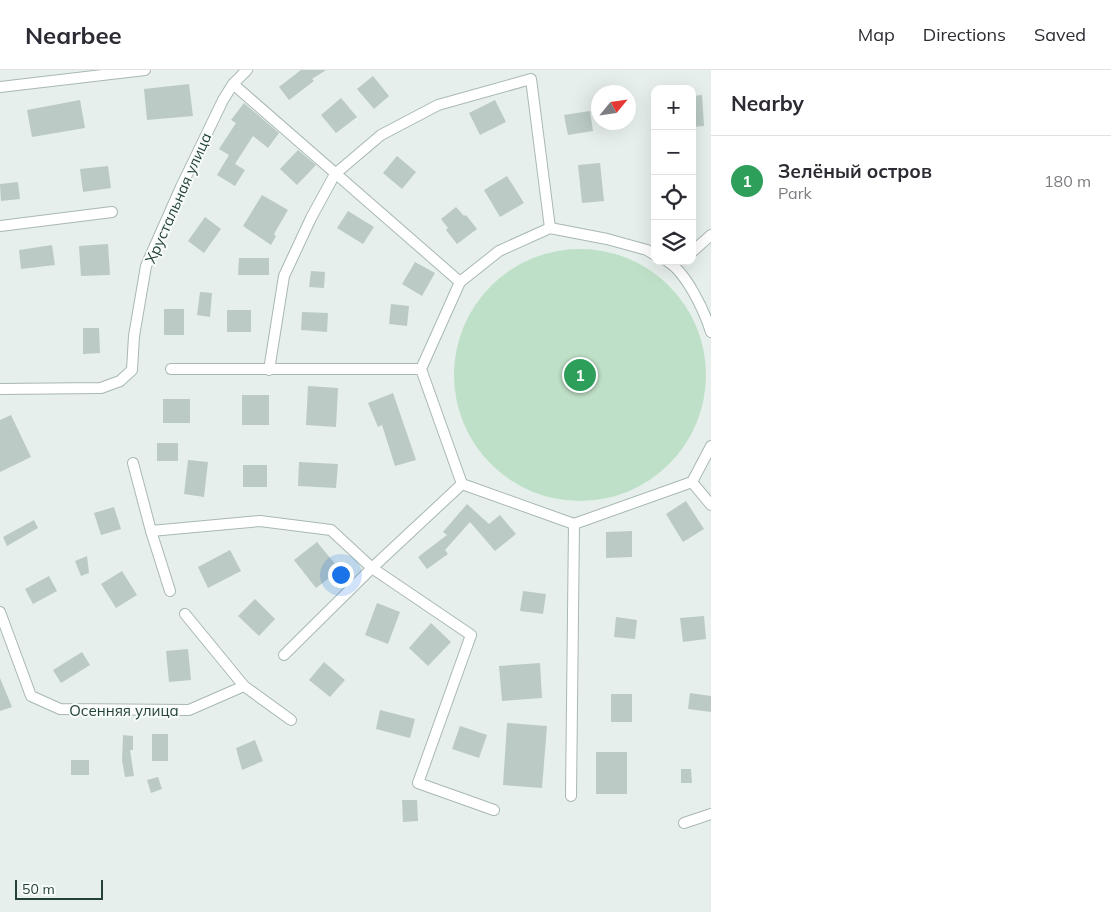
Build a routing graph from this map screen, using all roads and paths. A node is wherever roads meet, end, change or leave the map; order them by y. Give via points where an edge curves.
1 (145, 70) edge
2 (247, 70) edge
3 (531, 75) edge
4 (233, 84) junction
5 (0, 87) edge
6 (335, 174) junction
7 (112, 212) dead end
8 (0, 226) edge
9 (550, 228) junction
10 (711, 235) edge
11 (696, 248) edge
12 (651, 252) edge
13 (676, 265) edge
14 (460, 282) junction
15 (711, 332) edge
16 (171, 369) dead end
17 (421, 369) junction
18 (269, 370) junction
19 (0, 389) edge
20 (711, 446) edge
21 (134, 463) dead end
22 (692, 482) junction
23 (462, 484) junction
24 (711, 504) edge
25 (574, 524) junction
26 (151, 532) junction
27 (372, 568) junction
28 (170, 591) dead end
29 (0, 612) edge
30 (185, 614) dead end
31 (284, 655) dead end
32 (244, 686) junction
33 (291, 720) dead end
34 (571, 796) dead end
35 (494, 810) dead end
36 (711, 814) edge
37 (684, 824) dead end

1 - 5 street
2 - 4 street
3 - 6 street via 438,106 381,135
3 - 9 street
4 - 6 street
4 - 19 street, Хрустальная улица via 146,266 134,336 132,370 120,381 100,388
6 - 14 street
6 - 18 street via 284,276
7 - 8 street
9 - 12 street via 607,239
9 - 14 street via 500,251
10 - 11 street
13 - 15 street via 705,312
14 - 17 street
16 - 18 street
17 - 18 street
17 - 23 street
20 - 22 street
21 - 26 street
22 - 24 street
22 - 25 street
23 - 25 street
23 - 27 street
25 - 34 street
26 - 27 street via 260,521 331,530
26 - 28 street
27 - 31 street
27 - 35 street via 471,636 418,783
29 - 32 street, Осенняя улица via 31,696 60,709 189,710
30 - 32 street
32 - 33 street
36 - 37 street

